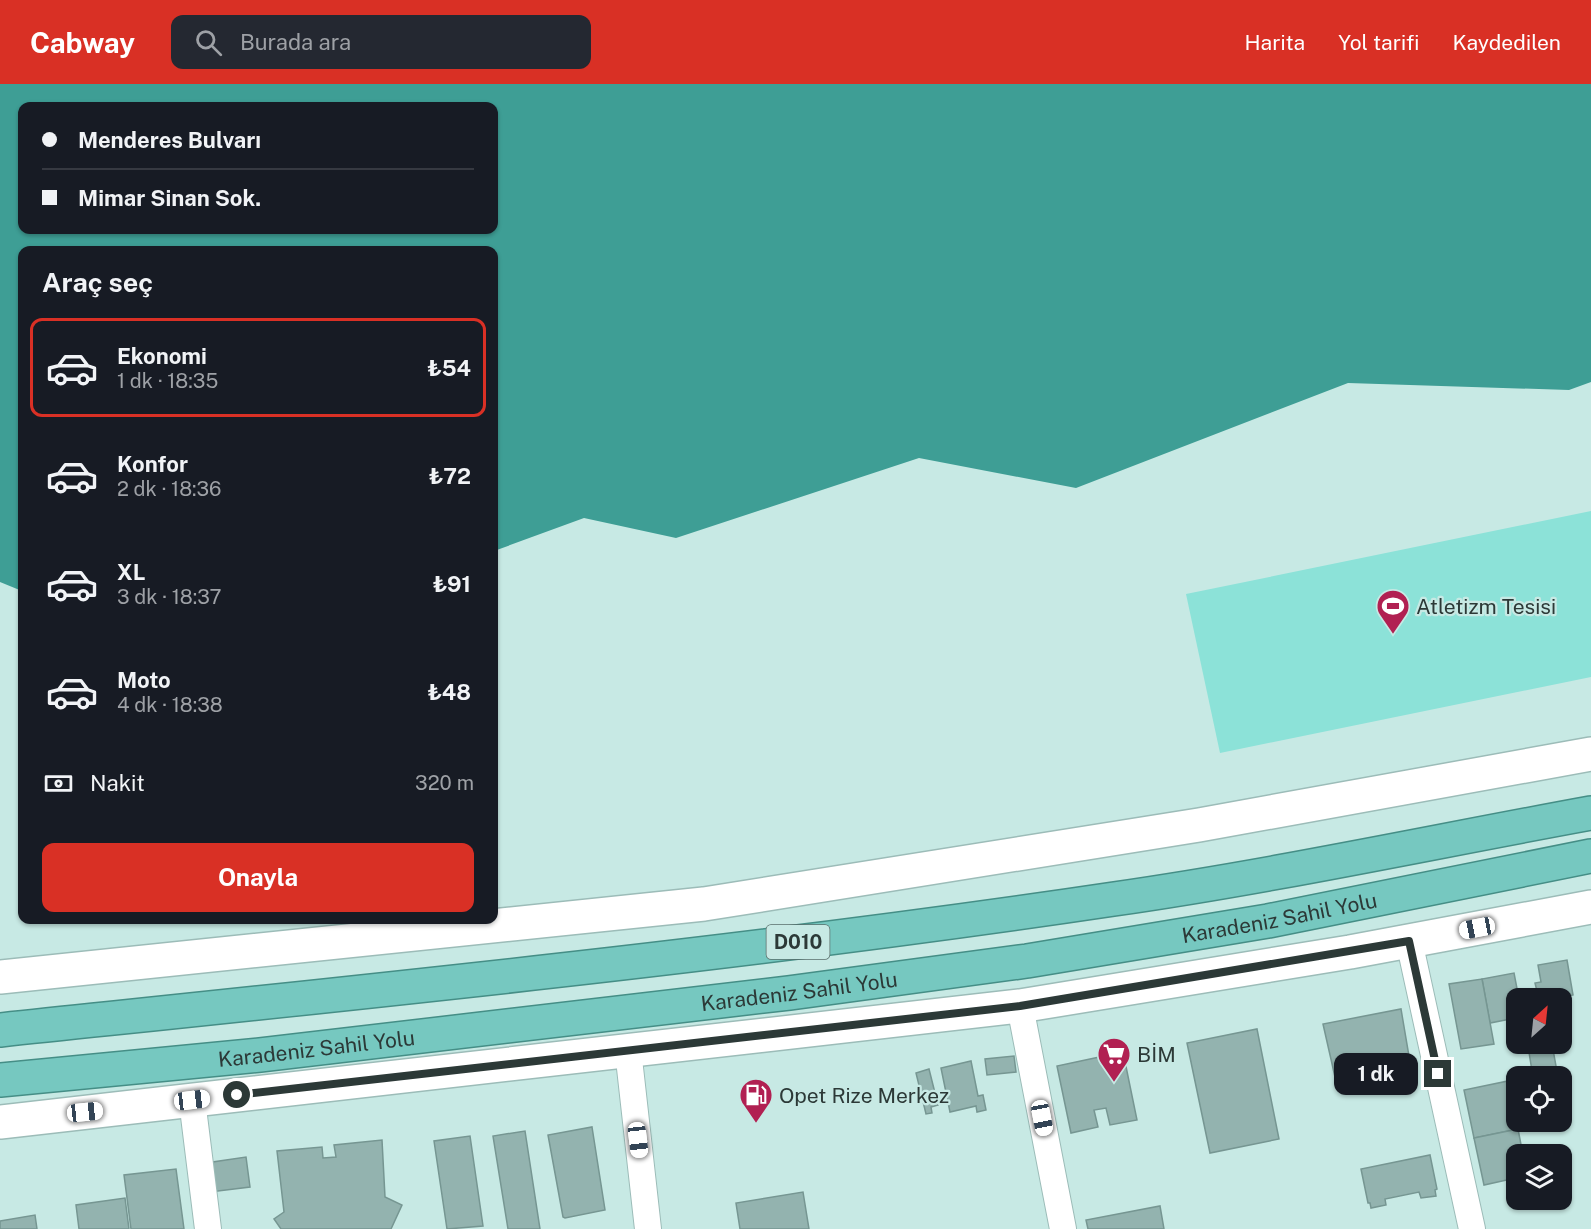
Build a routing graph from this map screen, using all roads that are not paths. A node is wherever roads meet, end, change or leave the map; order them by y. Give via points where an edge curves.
1 (1591, 754) edge
2 (1591, 813) edge
3 (1591, 856) edge
4 (1591, 907) edge
5 (1409, 941) junction
6 (0, 976) edge
7 (1020, 1006) junction
8 (0, 1030) edge
9 (628, 1050) junction
10 (0, 1080) edge
11 (192, 1100) junction
12 (0, 1122) edge
13 (208, 1229) edge
14 (648, 1229) edge
15 (1063, 1229) edge
16 (1472, 1229) edge

1 - 6 main road via 1199,825 704,904
2 - 8 highway, D010 via 1131,897 906,929 546,973
3 - 10 highway, Karadeniz Sahil Yolu via 1268,921 1028,961 284,1052
4 - 5 main road
5 - 7 main road
5 - 16 street
7 - 9 main road
7 - 15 street
9 - 11 main road
9 - 14 street
11 - 12 main road
11 - 13 street

